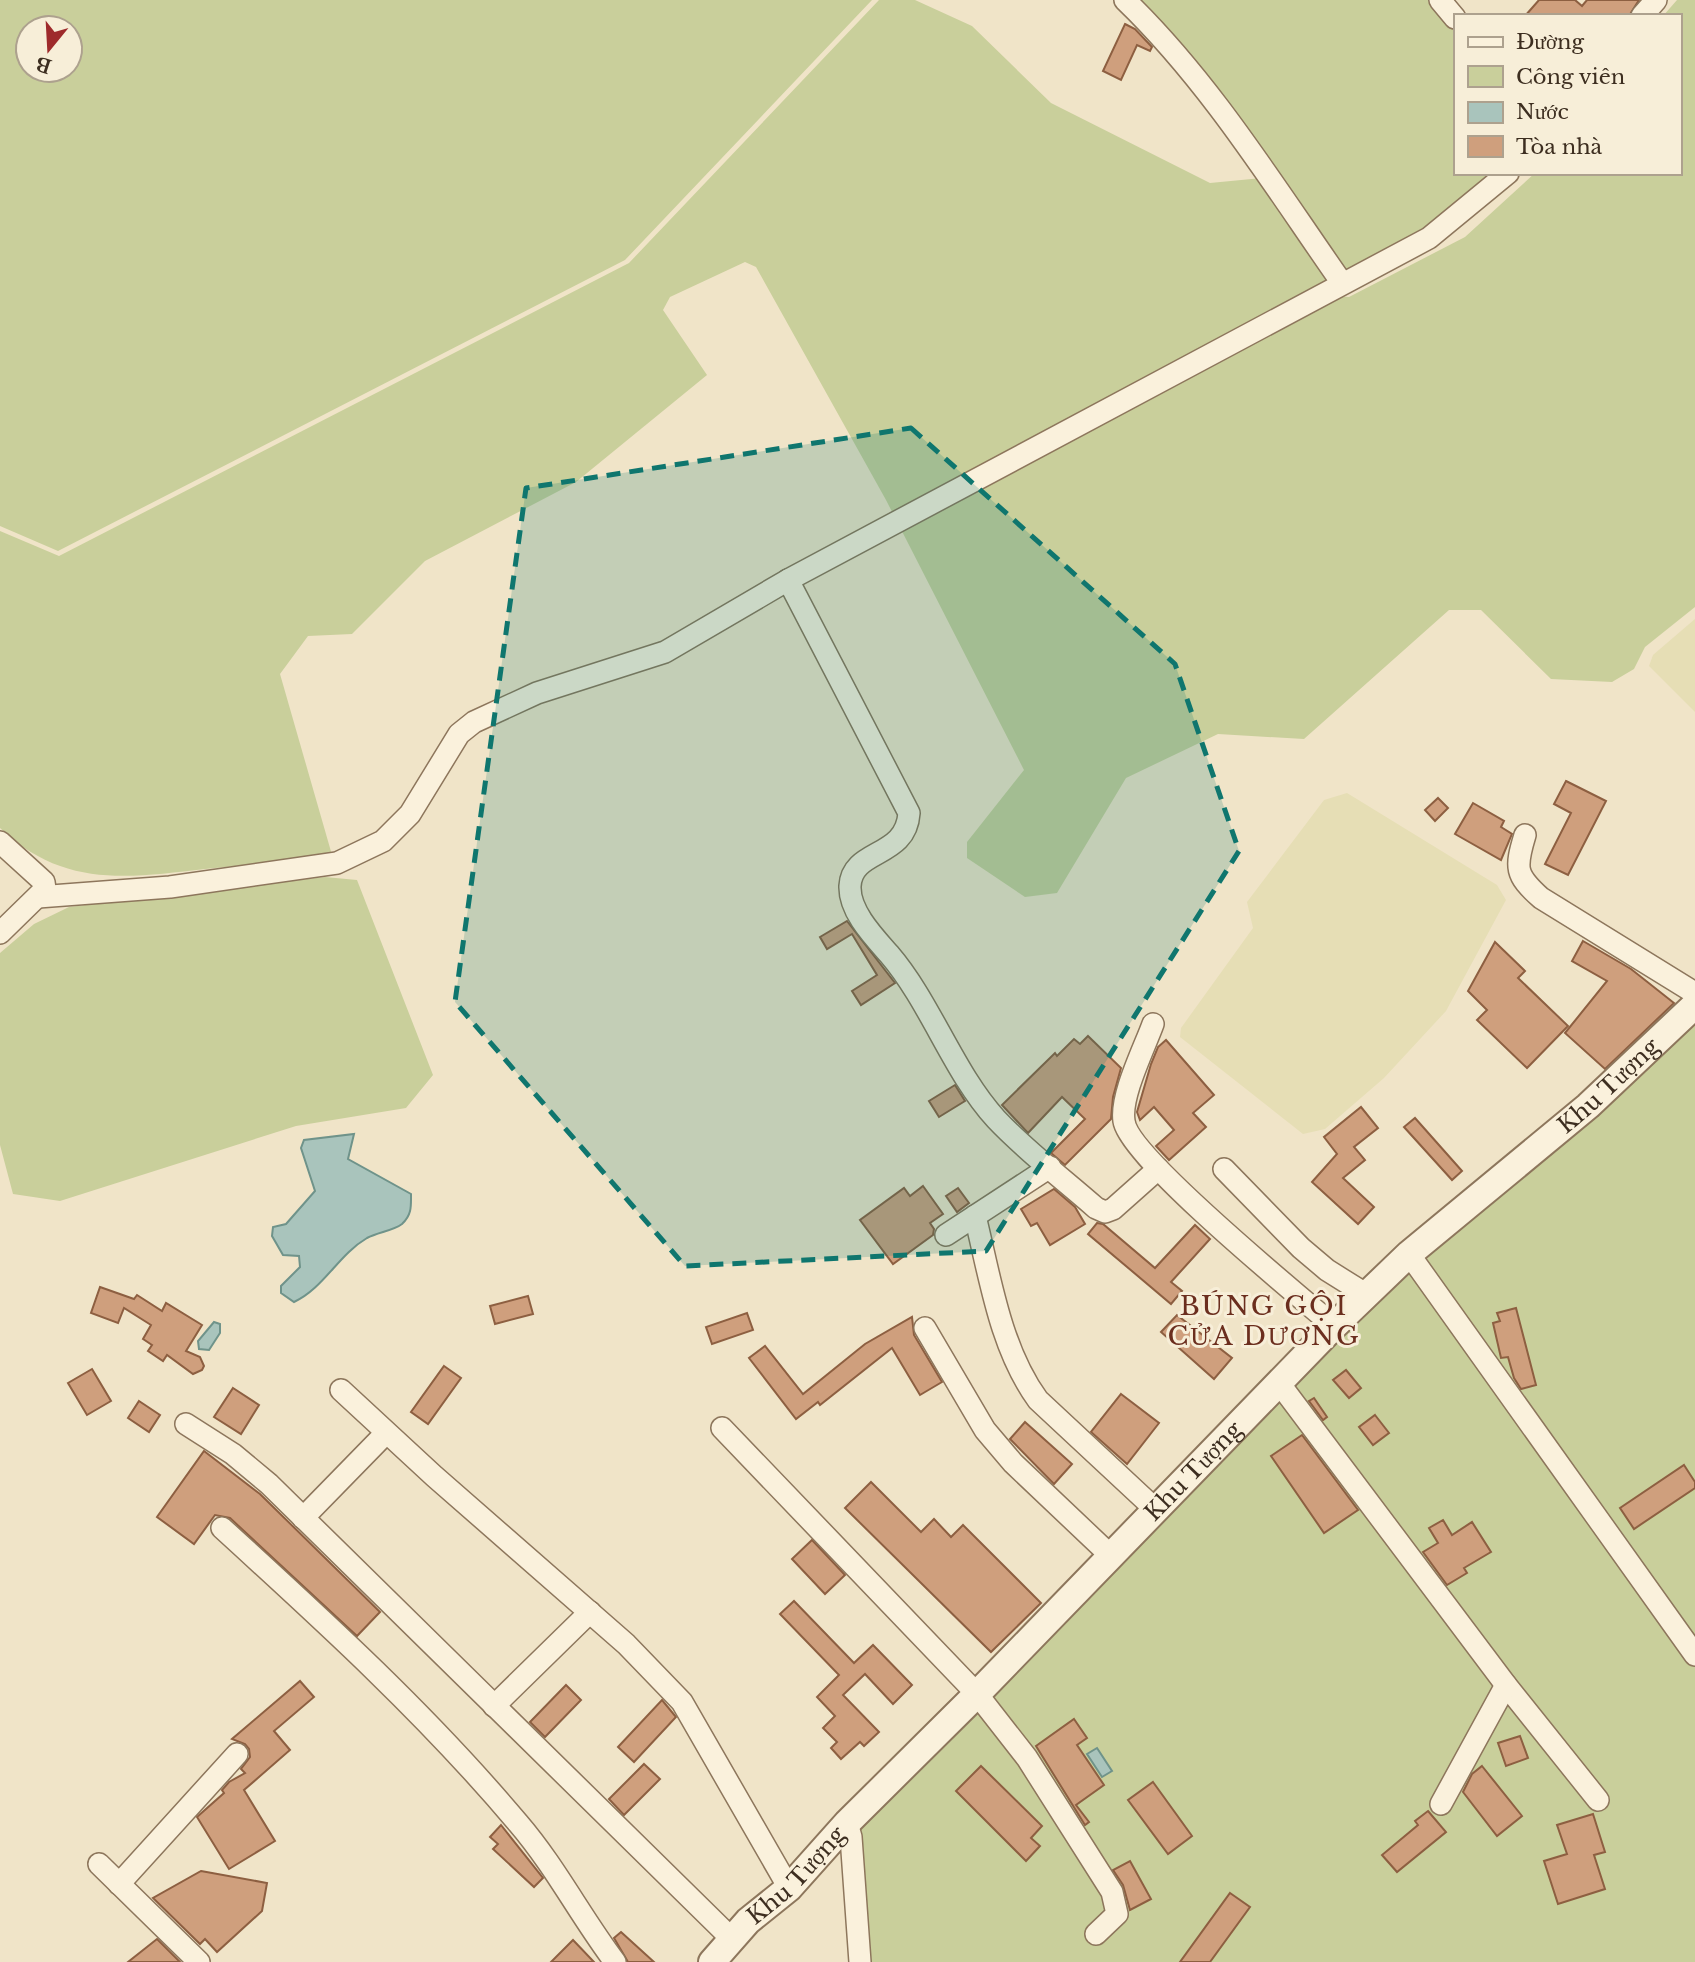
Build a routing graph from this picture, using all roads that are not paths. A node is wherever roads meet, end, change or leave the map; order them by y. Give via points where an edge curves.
1 (1125, 0) edge
2 (1440, 0) edge
3 (1656, 0) edge
4 (1644, 14) edge
5 (1454, 17) edge
6 (1506, 175) edge
7 (1342, 283) junction
8 (788, 580) junction
9 (1525, 835) dead end
10 (0, 842) edge
11 (38, 897) junction
12 (0, 933) edge
13 (1695, 993) edge
14 (1695, 1005) edge
15 (1153, 1024) dead end
16 (1050, 1167) junction
17 (1158, 1169) junction
18 (1224, 1169) dead end
19 (975, 1216) junction
20 (946, 1235) dead end
21 (1409, 1254) junction
22 (1367, 1295) junction
23 (1334, 1326) junction
24 (925, 1328) dead end
25 (1279, 1383) junction
26 (341, 1390) dead end
27 (186, 1424) dead end
28 (722, 1428) dead end
29 (386, 1433) junction
30 (1155, 1508) junction
31 (303, 1518) junction
32 (222, 1528) dead end
33 (1111, 1556) junction
34 (590, 1612) junction
35 (1695, 1655) edge
36 (1506, 1685) junction
37 (977, 1694) junction
38 (494, 1706) junction
39 (237, 1754) dead end
40 (1598, 1800) dead end
41 (1441, 1804) dead end
42 (846, 1823) junction
43 (99, 1864) dead end
44 (119, 1884) junction
45 (789, 1888) junction
46 (1096, 1934) dead end
47 (733, 1940) junction
48 (199, 1962) edge
49 (615, 1962) edge
50 (712, 1962) edge
51 (860, 1962) edge

1 - 7 street via 1156,30 1248,148
2 - 5 street
3 - 4 street
6 - 7 street via 1429,238
7 - 8 street
8 - 11 street via 665,652 537,693 474,722 459,734 401,823 383,841 337,863 170,887
8 - 16 street via 909,813 900,841 856,867 850,883 852,902 903,970 996,1119
9 - 13 street via 1517,860 1526,885
10 - 11 street via 44,882 45,889
11 - 12 street
14 - 21 street, Khu Tượng via 1588,1106
15 - 17 street via 1124,1106 1124,1123
16 - 17 street via 1105,1212
16 - 19 street
17 - 23 street
18 - 22 street via 1301,1248
19 - 20 street
19 - 30 street via 998,1306 1025,1382 1038,1400
21 - 22 street, Khu Tượng
21 - 35 street
22 - 23 street, Khu Tượng
23 - 25 street, Khu Tượng
24 - 33 street via 985,1430
25 - 30 street, Khu Tượng
25 - 36 street
26 - 29 street
27 - 31 street via 233,1454
28 - 37 street
29 - 31 street
29 - 34 street
30 - 33 street, Khu Tượng
31 - 38 street
32 - 49 street via 376,1669 475,1774 541,1852
33 - 37 street, Khu Tượng
34 - 38 street
34 - 45 street via 682,1702
36 - 40 street
36 - 41 street
37 - 42 street, Khu Tượng
37 - 46 street via 1027,1758 1112,1892 1117,1914
38 - 47 street
39 - 44 street
42 - 45 street, Khu Tượng
42 - 51 street via 851,1837
43 - 44 street
44 - 48 street
45 - 47 street, Khu Tượng via 748,1921
47 - 50 street, Khu Tượng

